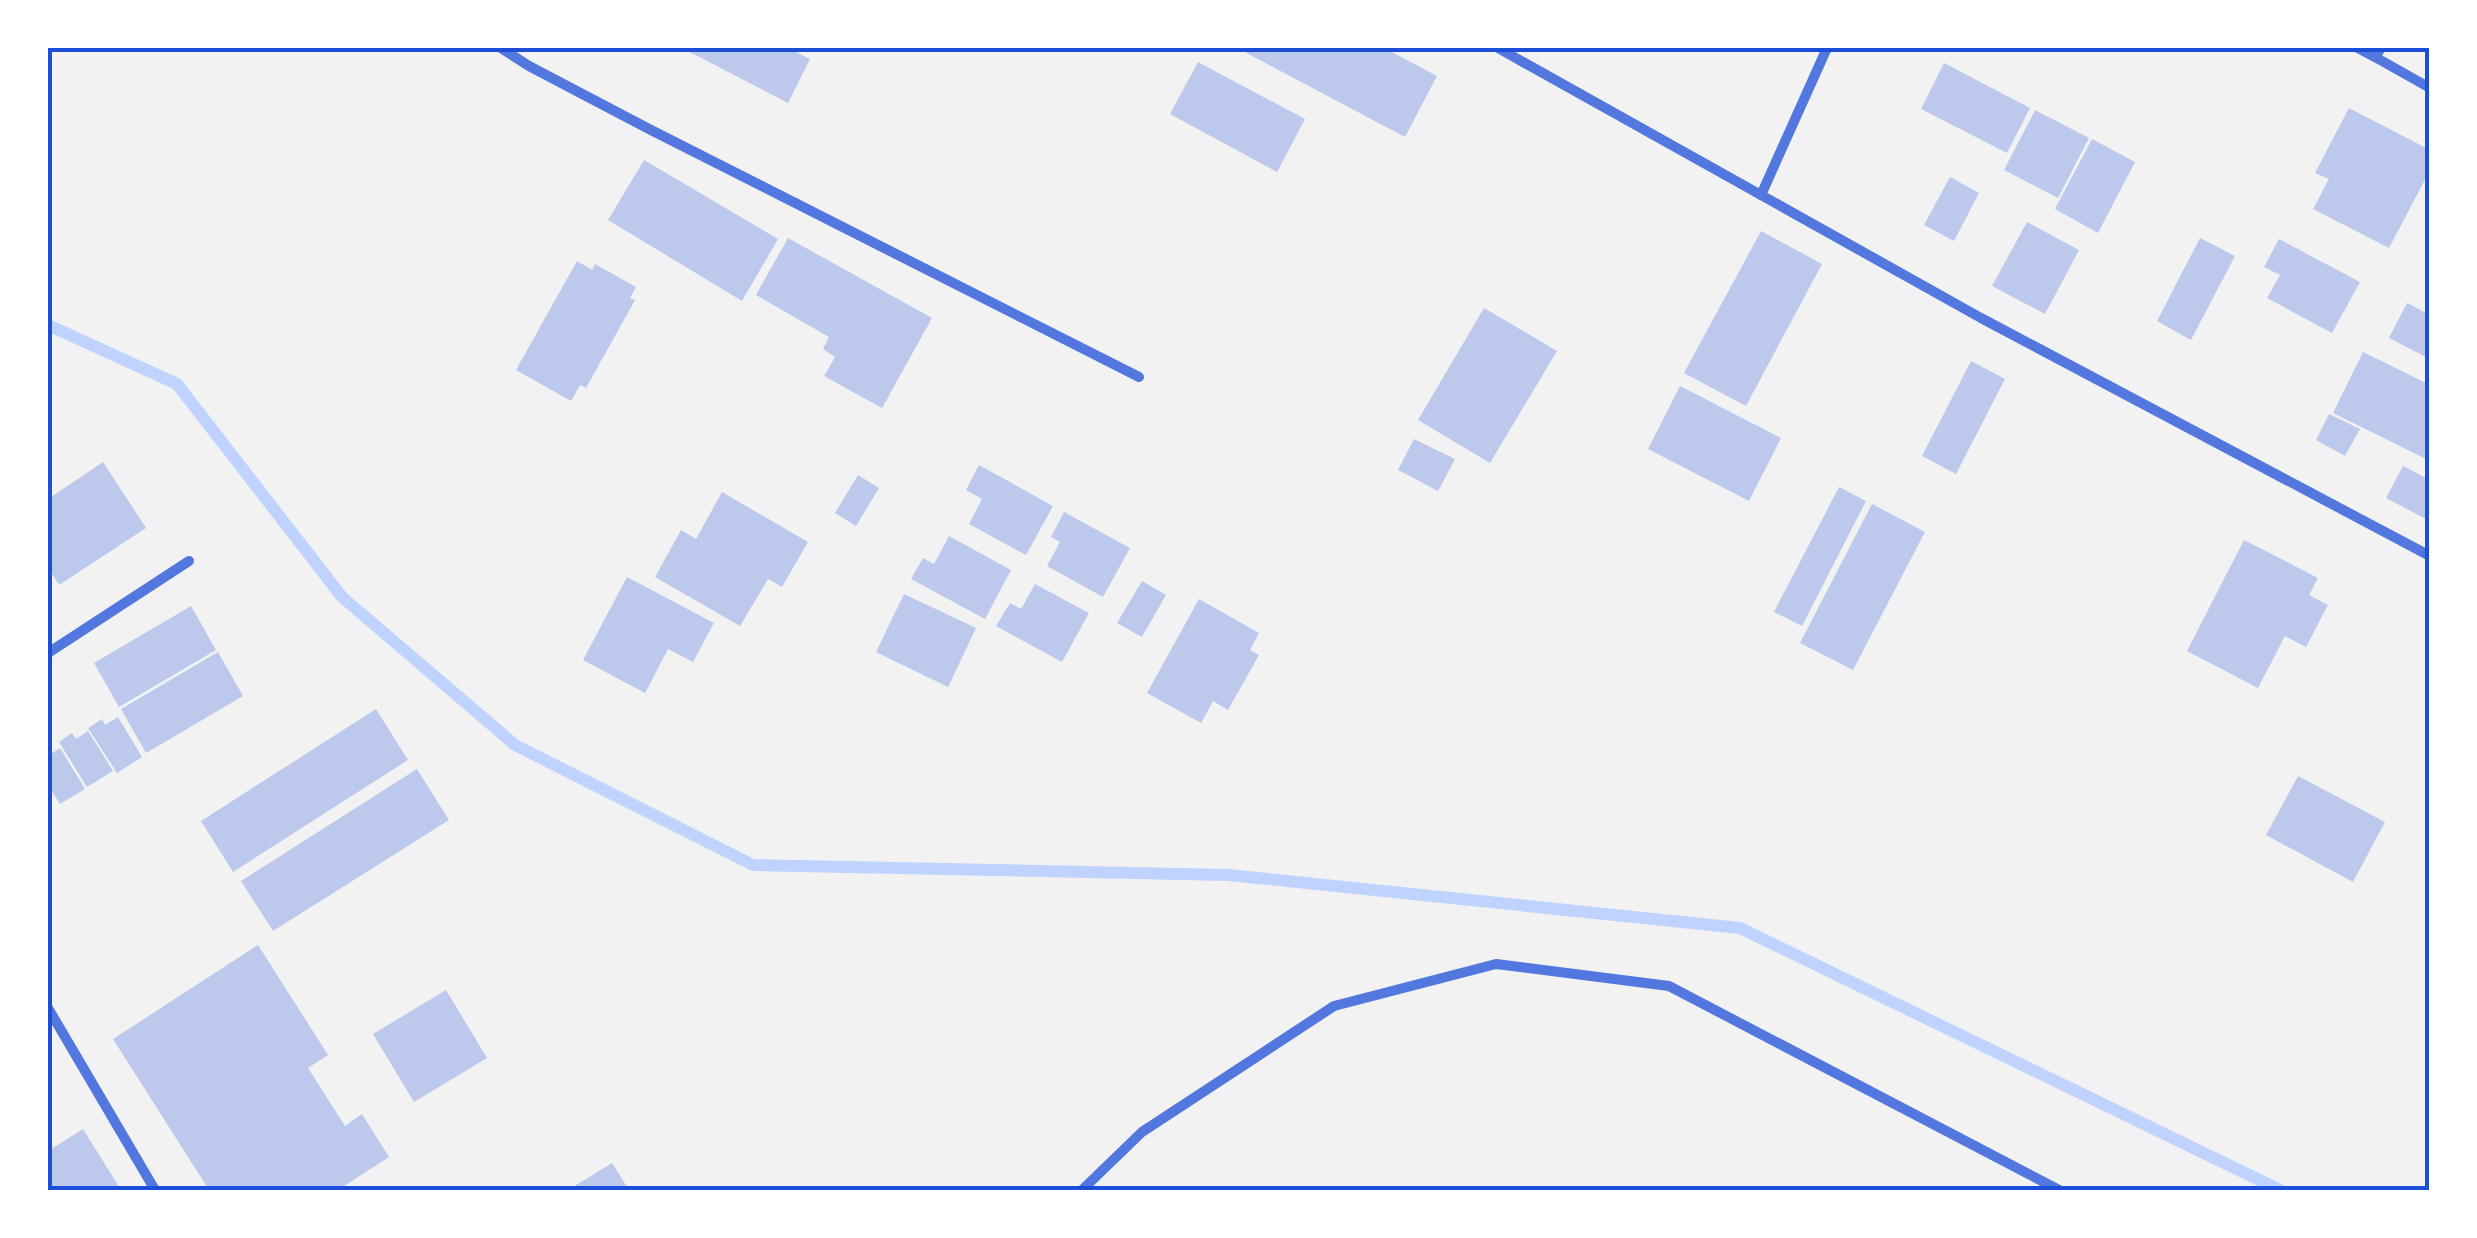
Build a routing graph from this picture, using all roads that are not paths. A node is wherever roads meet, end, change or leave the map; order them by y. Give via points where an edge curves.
1 (501, 48) edge
2 (1498, 48) edge
3 (1827, 48) edge
4 (2358, 48) edge
5 (2378, 52) edge
6 (2430, 88) edge
7 (1761, 194) junction
8 (1138, 377) dead end
9 (2430, 556) edge
10 (189, 561) dead end
11 (48, 653) edge
12 (48, 1008) edge
13 (155, 1190) edge
14 (1082, 1190) edge
15 (2059, 1190) edge

1 - 8 street
2 - 7 street
3 - 7 street
4 - 5 street
5 - 6 street
7 - 9 street
10 - 11 street
12 - 13 street
14 - 15 street via 1142,1132 1334,1006 1496,964 1669,986

